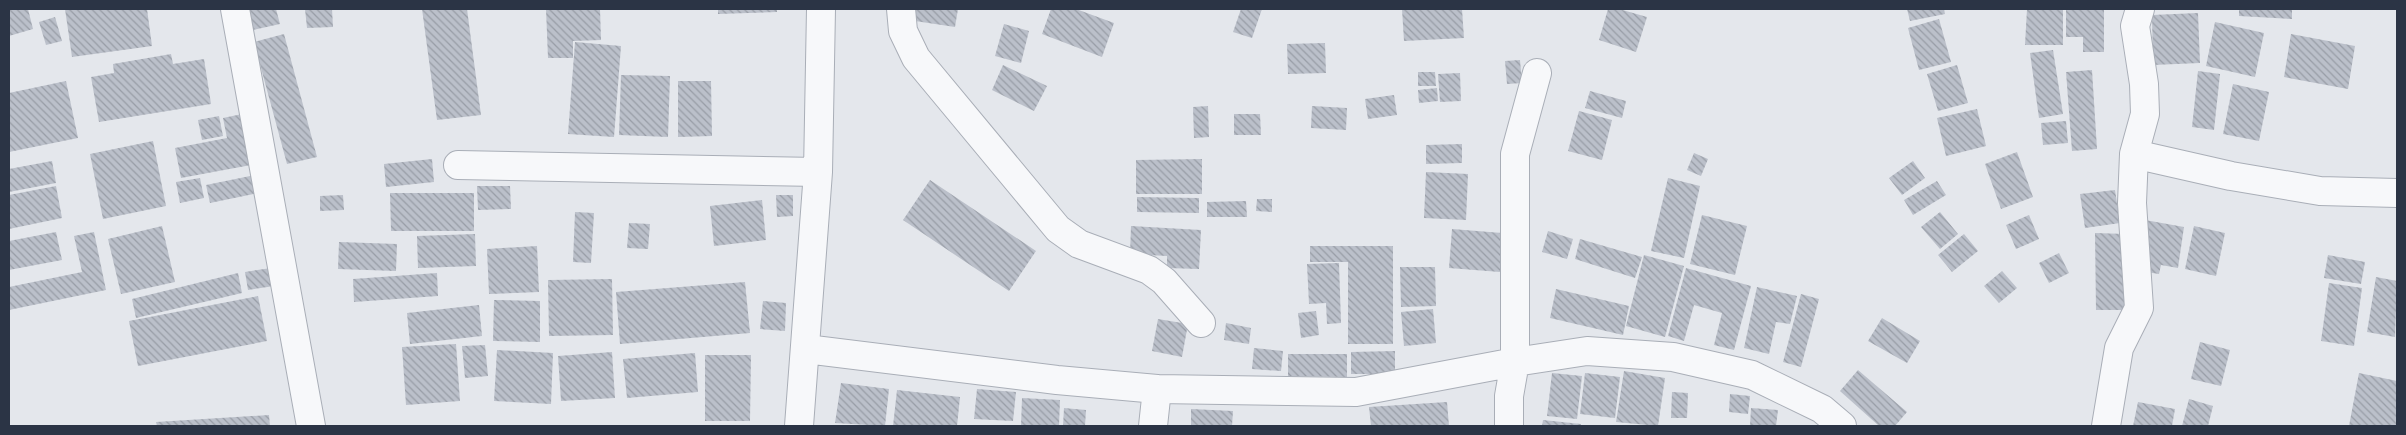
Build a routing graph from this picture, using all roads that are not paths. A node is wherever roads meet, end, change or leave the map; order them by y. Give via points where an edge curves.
1 (235, 9) edge
2 (821, 9) edge
3 (901, 9) edge
4 (2140, 9) edge
5 (1537, 73) dead end
6 (2134, 154) junction
7 (458, 165) dead end
8 (818, 172) junction
9 (2397, 192) edge
10 (1201, 323) dead end
11 (806, 349) junction
12 (1515, 362) junction
13 (1157, 390) junction
14 (311, 426) edge
15 (799, 426) edge
16 (1153, 426) edge
17 (1509, 426) edge
18 (1842, 426) edge
19 (2106, 426) edge

1 - 14 street
2 - 8 street
3 - 10 street via 903,31 916,58 1058,229 1079,244 1149,270
4 - 6 street via 2135,26 2145,114
5 - 12 street via 1515,154
6 - 9 street via 2320,191
6 - 19 street via 2132,203 2139,308 2120,348
7 - 8 street
8 - 11 street
11 - 13 street
11 - 15 street
12 - 13 street via 1356,392
12 - 17 street via 1509,396
12 - 18 street via 1587,351 1673,357 1752,375 1822,409
13 - 16 street

